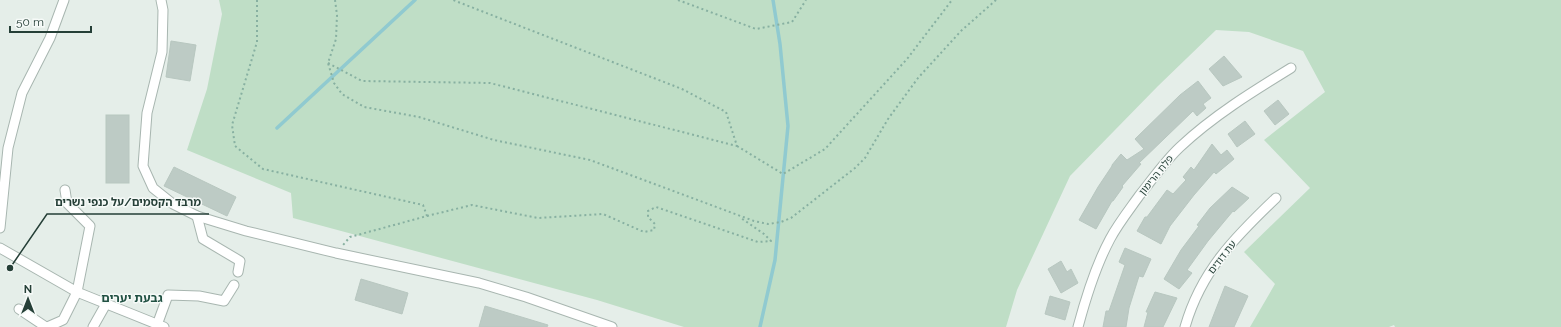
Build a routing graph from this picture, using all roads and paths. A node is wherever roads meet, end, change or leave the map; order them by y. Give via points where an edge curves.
1 (64, 0) edge
2 (161, 0) edge
3 (257, 0) edge
4 (335, 0) edge
5 (453, 0) edge
6 (678, 0) edge
7 (806, 0) edge
8 (952, 0) edge
9 (996, 0) edge
10 (328, 63) junction
11 (1291, 68) dead end
12 (737, 146) junction
13 (65, 190) dead end
14 (1276, 198) dead end
15 (197, 216) junction
16 (426, 216) junction
17 (739, 216) junction
18 (0, 228) edge
19 (0, 248) edge
20 (336, 253) junction
21 (238, 272) dead end
22 (234, 285) dead end
23 (77, 292) junction
24 (106, 304) junction
25 (19, 309) dead end
26 (160, 326) edge
27 (47, 327) edge
28 (93, 327) edge
29 (612, 327) edge
30 (1078, 327) edge
31 (1185, 327) edge

1 - 18 street via 50,38 22,94 8,148
2 - 15 street via 162,52 147,113 143,166 153,188 173,204
3 - 16 path via 257,42 232,125 235,146 263,169 423,205
4 - 10 path via 336,39
5 - 12 path via 682,89 726,112
6 - 7 path via 756,29 792,22
8 - 12 path via 907,59 825,149 783,174
9 - 17 path via 961,31 918,78 888,119 865,158 855,168 791,218 768,224
10 - 12 path via 362,81 490,83
10 - 17 path via 334,83 342,94 364,107 419,117 494,140 590,160
11 - 30 street, פלח הרימון via 1237,102 1204,127 1179,148 1154,176 1111,238 1098,265
13 - 23 street via 67,203 90,226
14 - 31 street, עת דודים via 1243,230 1209,272 1198,292
15 - 20 street
15 - 21 street via 203,239 240,261
16 - 17 path via 472,205 538,218 603,214 644,232 654,230 655,224 648,217 648,211 656,207 758,242 771,241
16 - 20 path via 350,237
19 - 23 street
20 - 29 street via 479,283
22 - 26 street via 224,301 199,296 168,295
23 - 24 street
23 - 27 street via 63,320
24 - 26 street
24 - 28 street
25 - 27 street

